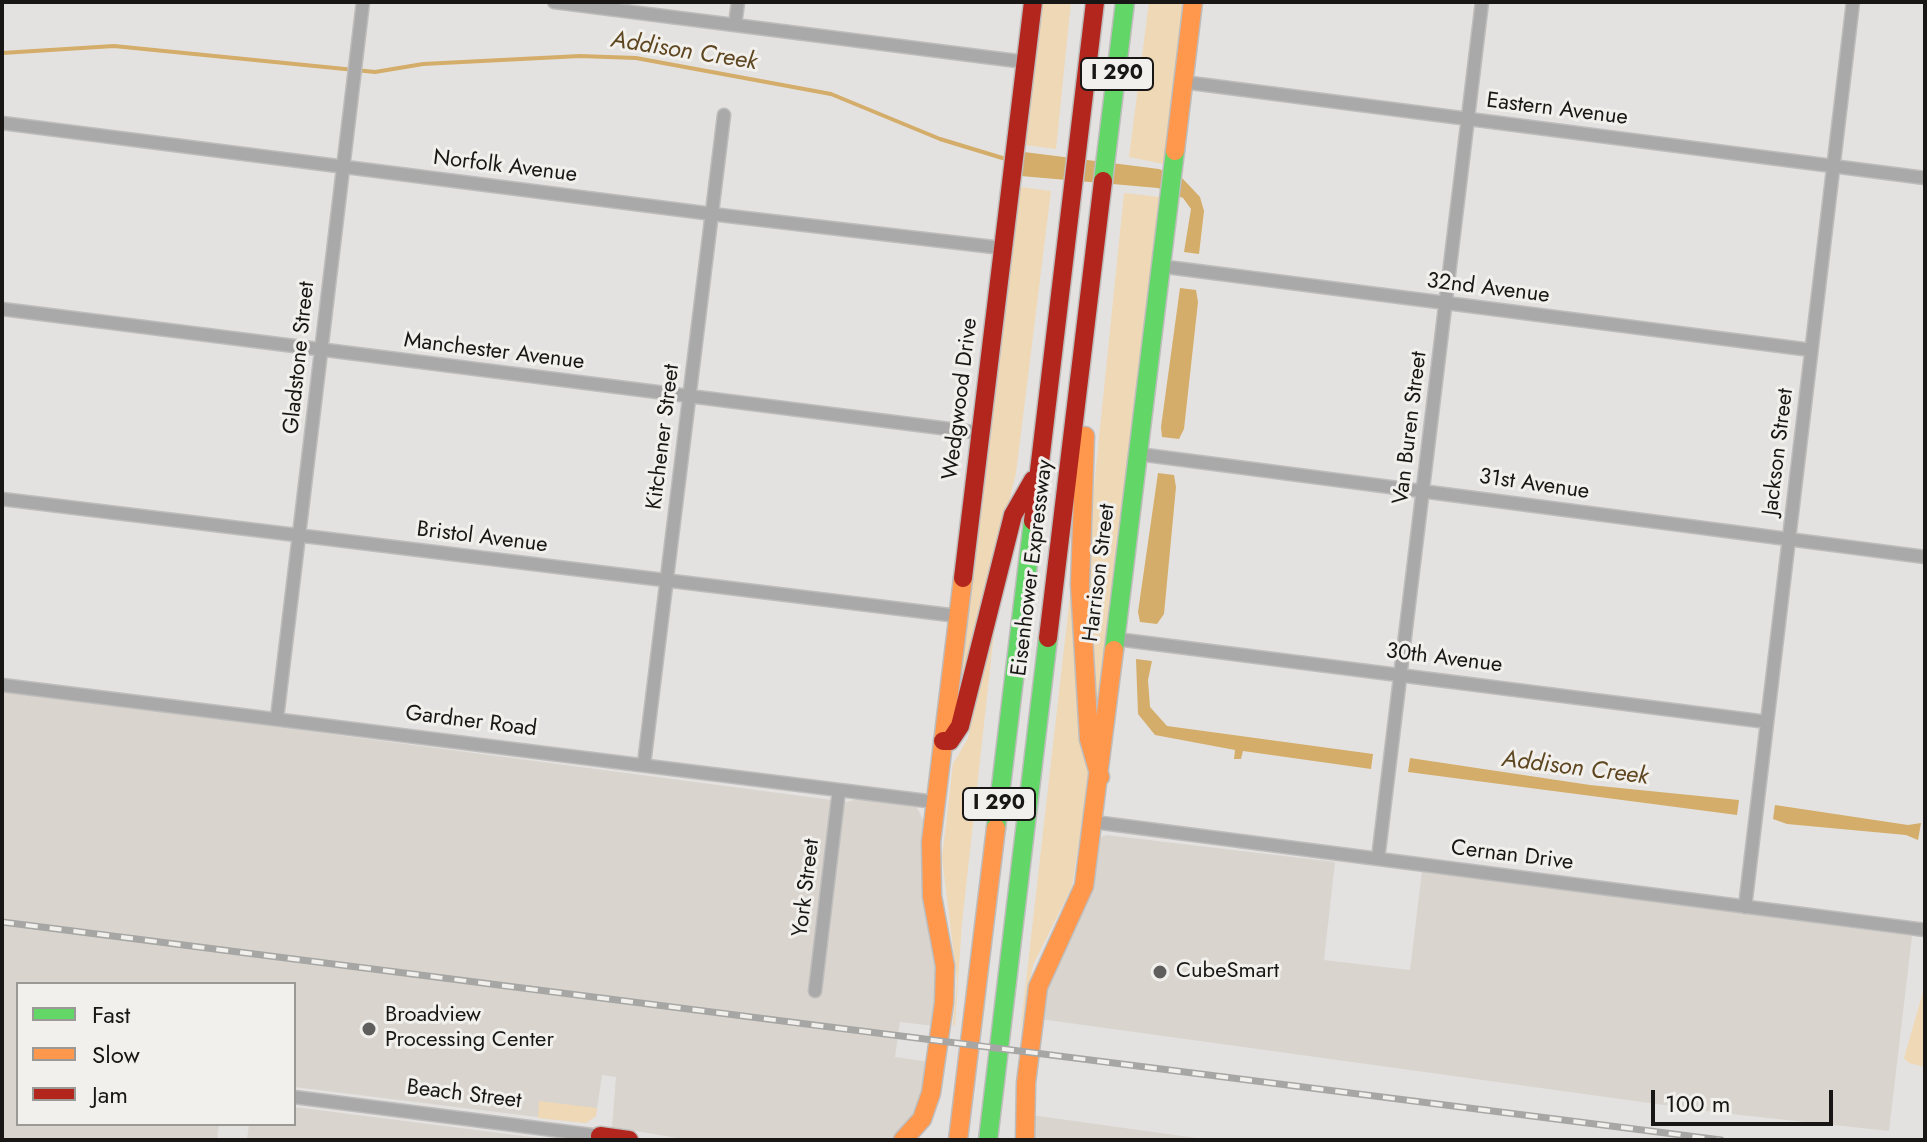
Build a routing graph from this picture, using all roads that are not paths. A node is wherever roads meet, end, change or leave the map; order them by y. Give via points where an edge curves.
1 (363, 2) edge
2 (554, 2) edge
3 (738, 2) edge
4 (1033, 2) edge
5 (1080, 2) edge
6 (1095, 2) edge
7 (1125, 2) edge
8 (1193, 2) edge
9 (1482, 2) edge
10 (1853, 2) edge
11 (735, 25) junction
12 (1025, 62) junction
13 (1087, 69) junction
14 (1183, 82) junction
15 (724, 115) dead end
16 (1468, 119) junction
17 (2, 123) edge
18 (1834, 166) junction
19 (343, 167) junction
20 (1925, 178) edge
21 (711, 214) junction
22 (1002, 248) junction
23 (1159, 266) junction
24 (1447, 305) junction
25 (2, 309) edge
26 (322, 350) junction
27 (1811, 350) junction
28 (1079, 386) junction
29 (689, 397) junction
30 (981, 433) junction
31 (1138, 454) junction
32 (1039, 469) junction
33 (1424, 491) junction
34 (2, 499) edge
35 (300, 534) junction
36 (1789, 539) junction
37 (1925, 557) edge
38 (666, 581) junction
39 (958, 616) junction
40 (1116, 639) junction
41 (1401, 674) junction
42 (2, 685) edge
43 (277, 718) junction
44 (1767, 722) junction
45 (943, 741) junction
46 (644, 764) junction
47 (1100, 777) junction
48 (839, 790) junction
49 (935, 802) junction
50 (1094, 822) junction
51 (1378, 859) junction
52 (1745, 907) junction
53 (1925, 930) edge
54 (815, 991) dead end
55 (296, 1097) edge
56 (600, 1138) edge
57 (629, 1140) edge
58 (903, 1140) edge
59 (958, 1140) edge
60 (988, 1140) edge
61 (1025, 1140) edge

1 - 19 street, Gladstone Street
2 - 11 street
3 - 11 street
4 - 12 main road, Wedgwood Drive
5 - 13 main road via 1077,29
6 - 13 main road, Eisenhower Expressway / I 290
7 - 28 main road, Eisenhower Expressway / I 290
8 - 14 main road, Harrison Street
9 - 16 street, Van Buren Street
10 - 18 street, Jackson Street
11 - 12 street
12 - 22 main road, Wedgwood Drive
13 - 32 main road, Eisenhower Expressway / I 290
14 - 16 street, Eastern Avenue
14 - 23 main road, Harrison Street
15 - 21 street, Kitchener Street
16 - 18 street, Eastern Avenue
16 - 24 street, Van Buren Street
17 - 19 street, Norfolk Avenue
18 - 20 street, Eastern Avenue
18 - 27 street, Jackson Street
19 - 21 street, Norfolk Avenue
19 - 26 street, Gladstone Street
21 - 22 street, Norfolk Avenue
21 - 29 street, Kitchener Street
22 - 30 main road, Wedgwood Drive
23 - 24 street, 32nd Avenue
23 - 31 main road, Harrison Street
24 - 27 street, 32nd Avenue
24 - 33 street, Van Buren Street
25 - 26 street, Manchester Avenue
26 - 29 street, Manchester Avenue
26 - 35 street, Gladstone Street
27 - 36 street, Jackson Street
28 - 47 main road via 1086,445 1079,542 1083,645 1089,739
28 - 60 main road, Eisenhower Expressway / I 290
29 - 30 street, Manchester Avenue
29 - 38 street, Kitchener Street
30 - 39 main road, Wedgwood Drive
31 - 33 street, 31st Avenue
31 - 40 main road, Harrison Street
32 - 45 main road via 1013,515 960,726 950,741
32 - 59 main road, Eisenhower Expressway / I 290
33 - 36 street, 31st Avenue
33 - 41 street, Van Buren Street
34 - 35 street, Bristol Avenue
35 - 38 street, Bristol Avenue
35 - 43 street, Gladstone Street
36 - 37 street, 31st Avenue
36 - 44 street, Jackson Street
38 - 39 street, Bristol Avenue
38 - 46 street, Kitchener Street
39 - 45 main road, Wedgwood Drive
40 - 41 street, 30th Avenue
40 - 47 main road, Harrison Street
41 - 44 street, 30th Avenue
41 - 51 street, Van Buren Street
42 - 43 street, Gardner Road
43 - 46 street, Gardner Road
44 - 52 street, Jackson Street
45 - 49 main road, Wedgwood Drive
46 - 48 street, Gardner Road
47 - 50 main road, Harrison Street
48 - 49 street, Gardner Road
48 - 54 street, York Street
49 - 58 main road, Wedgwood Drive via 930,871 945,966 944,1003 928,1105
50 - 51 street, Cernan Drive
50 - 61 main road, Harrison Street via 1084,886 1038,987
51 - 52 street, Cernan Drive
52 - 53 street, Cernan Drive
55 - 56 street, Beach Street
56 - 57 main road, Beach Street

